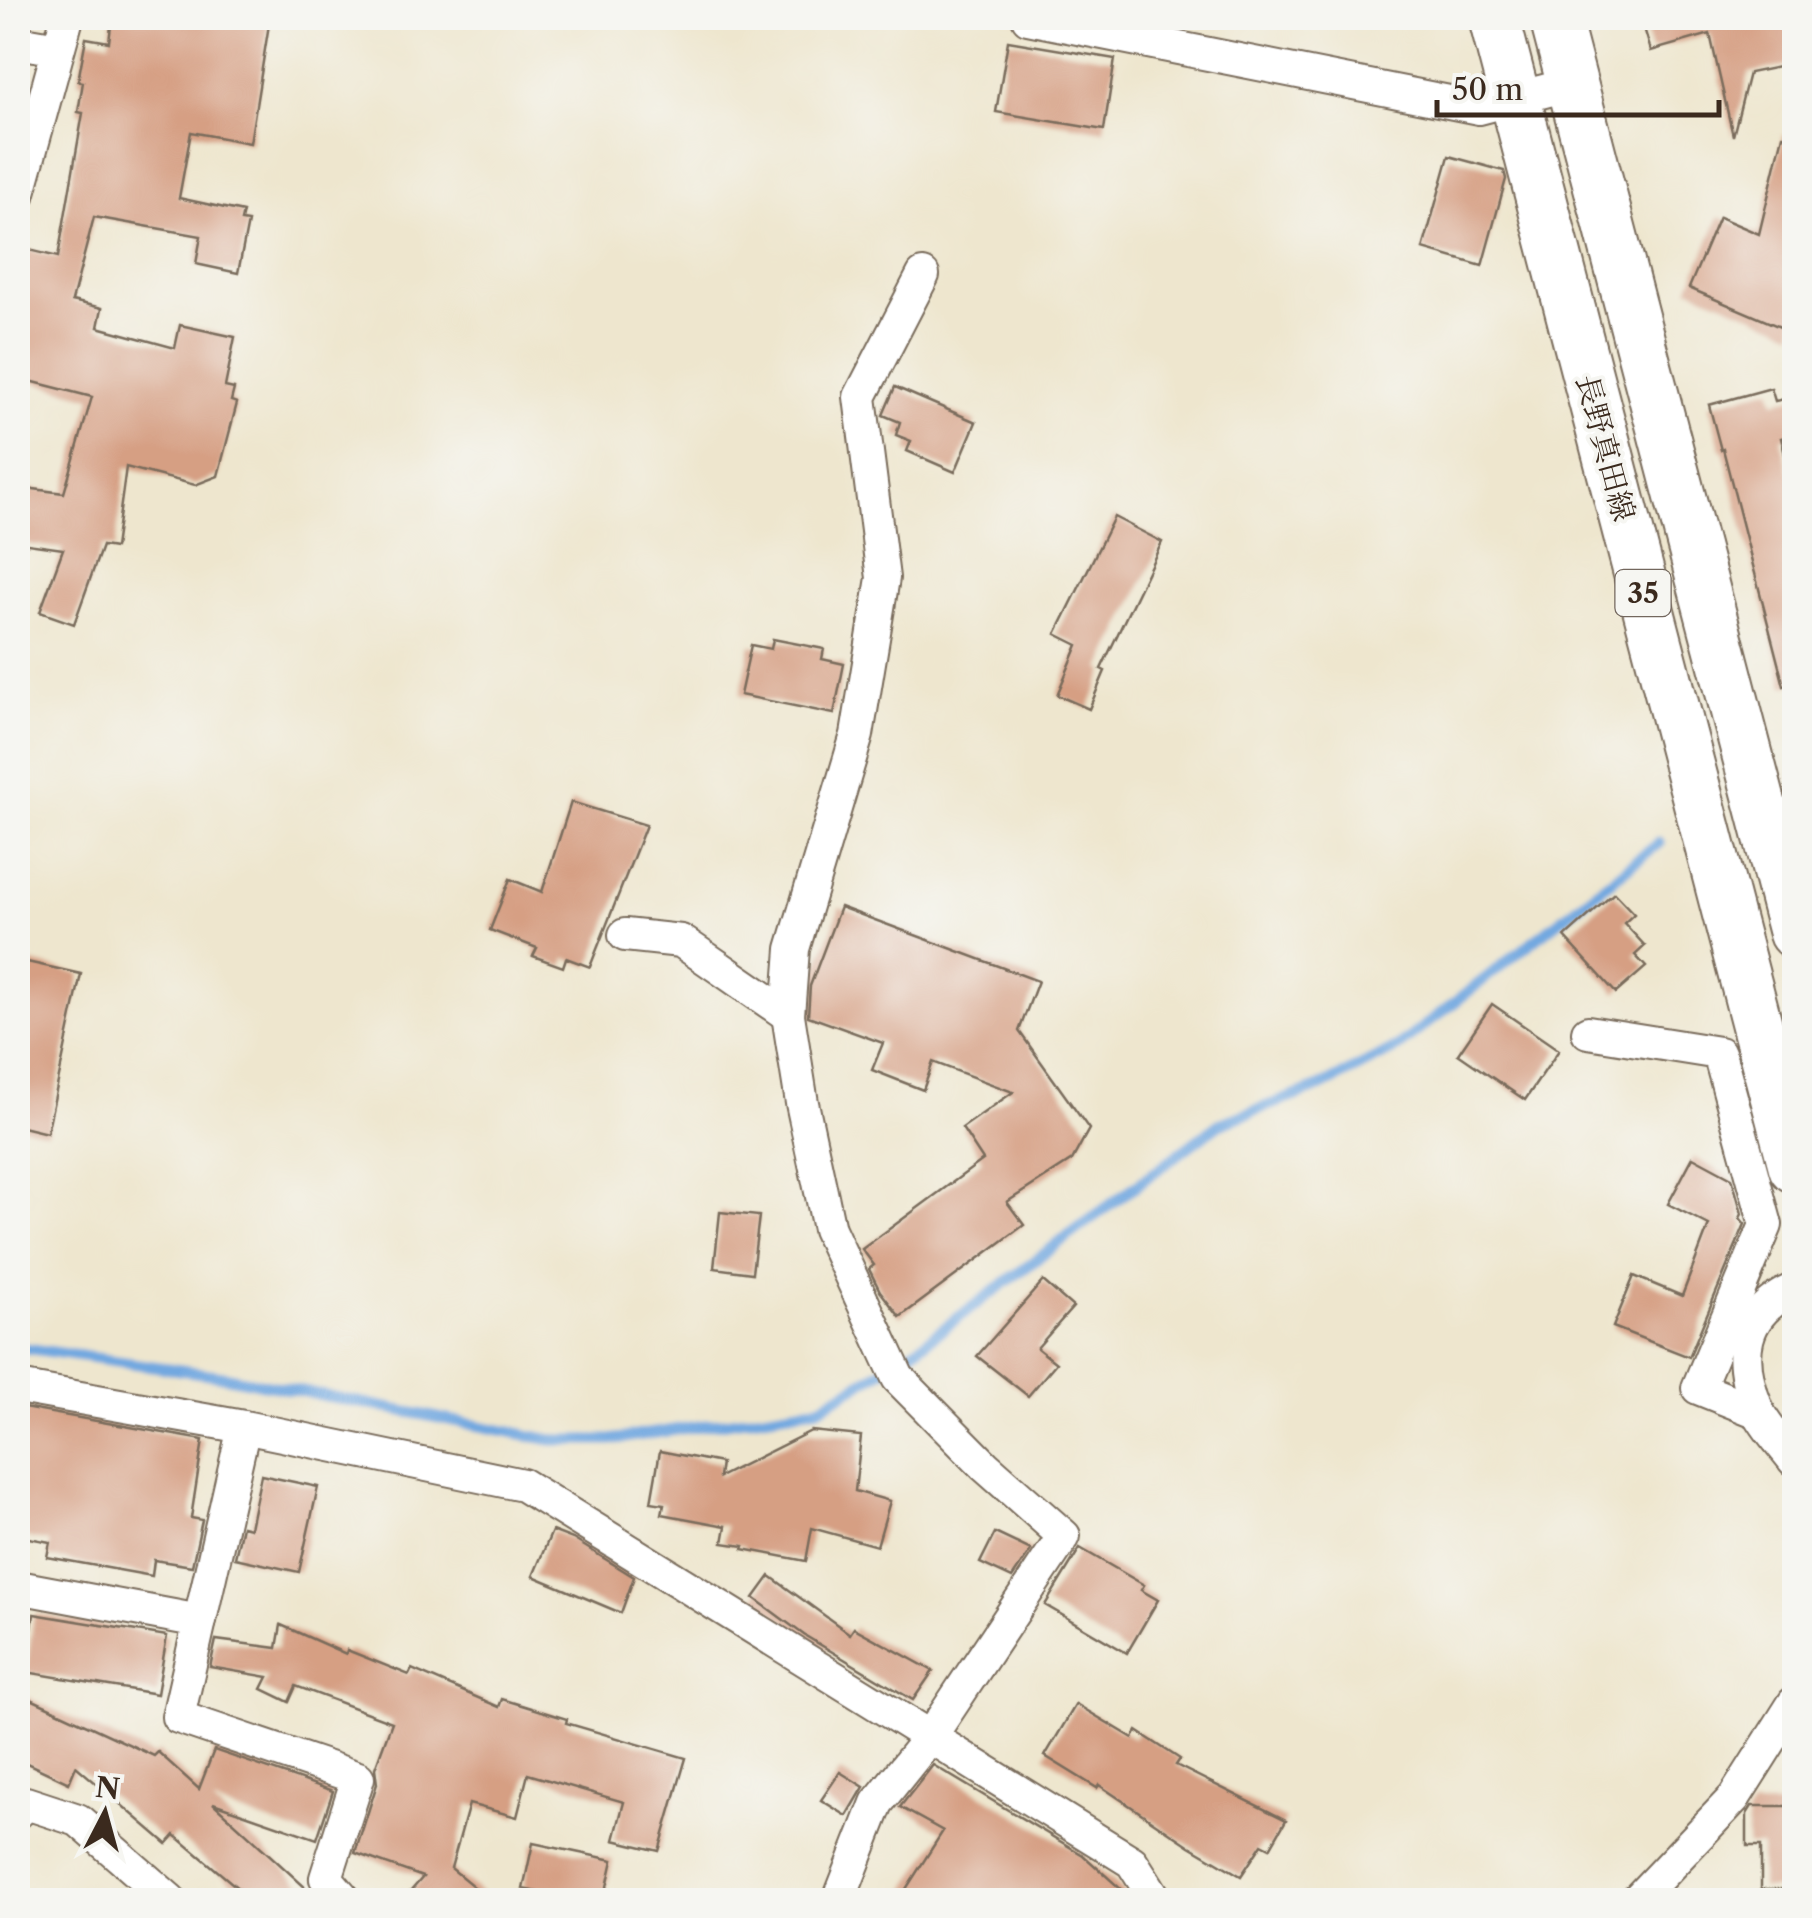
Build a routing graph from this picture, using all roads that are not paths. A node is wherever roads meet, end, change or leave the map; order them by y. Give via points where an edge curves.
1 (67, 18) edge
2 (1028, 18) edge
3 (1494, 18) edge
4 (1555, 18) edge
5 (18, 42) edge
6 (58, 49) junction
7 (1571, 84) junction
8 (1513, 99) junction
9 (18, 196) edge
10 (923, 275) dead end
11 (1794, 933) edge
12 (624, 935) dead end
13 (788, 1016) junction
14 (1588, 1032) dead end
15 (1740, 1048) junction
16 (1794, 1167) edge
17 (1780, 1222) edge
18 (1794, 1289) edge
19 (1738, 1324) junction
20 (18, 1387) edge
21 (1758, 1412) junction
22 (244, 1427) junction
23 (1794, 1460) edge
24 (18, 1587) edge
25 (200, 1622) junction
26 (1794, 1703) edge
27 (930, 1737) junction
28 (18, 1812) edge
29 (170, 1900) edge
30 (345, 1900) edge
31 (838, 1900) edge
32 (1156, 1900) edge
33 (1637, 1900) edge

1 - 6 street
2 - 8 street via 1479,108
3 - 8 main road, 長野真田線 / 35
4 - 7 main road, 長野真田線 / 35
5 - 6 street
6 - 9 street
7 - 8 street
7 - 11 main road, 長野真田線 / 35
8 - 15 main road, 長野真田線 / 35
10 - 13 street via 860,397 884,578 857,735 793,949
12 - 13 street via 681,941
13 - 27 street via 829,1229 893,1365 985,1466 1064,1536
14 - 15 street
15 - 16 main road, 長野真田線 / 35
15 - 17 street
17 - 19 street
18 - 19 street
19 - 21 street
19 - 21 street via 1698,1388
20 - 22 street
21 - 23 street
22 - 25 street
22 - 27 street via 524,1485
24 - 25 street
25 - 30 street via 178,1717 358,1778 326,1878
26 - 33 street via 1734,1798
27 - 31 street via 877,1803
27 - 32 street via 1132,1862
28 - 29 street via 26,1804 78,1820

